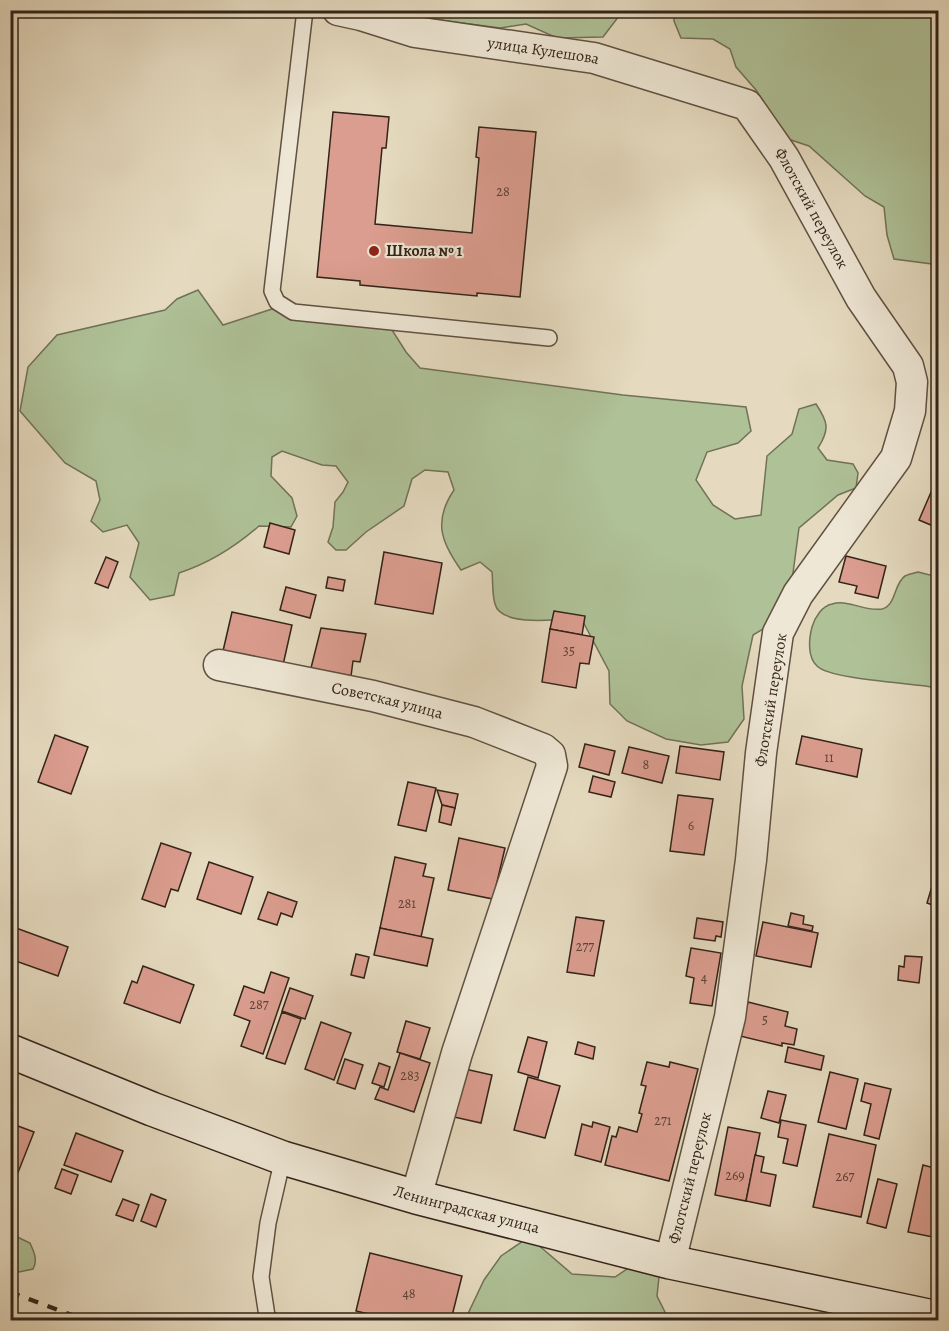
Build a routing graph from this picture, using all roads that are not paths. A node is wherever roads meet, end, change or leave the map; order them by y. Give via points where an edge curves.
1 (305, 10) edge
2 (354, 12) edge
3 (747, 105) joint
4 (549, 338) dead end
5 (219, 665) dead end
6 (10, 1051) edge
7 (283, 1158) junction
8 (416, 1197) junction
9 (670, 1262) junction
10 (939, 1318) edge
11 (271, 1320) edge

1 - 4 lane via 272,291 277,302 293,312
2 - 3 street, улица Кулешова via 415,32 594,58
3 - 9 street, Флотский переулок via 784,158 861,298 908,366 912,382 910,411 896,458 798,594 778,633 730,1017
5 - 8 street, Советская улица via 373,696 474,722 550,755 552,766 457,1053
6 - 7 main road, Ленинградская улица
7 - 8 main road, Ленинградская улица
7 - 11 lane via 261,1277
8 - 9 main road, Ленинградская улица
9 - 10 main road, Ленинградская улица

